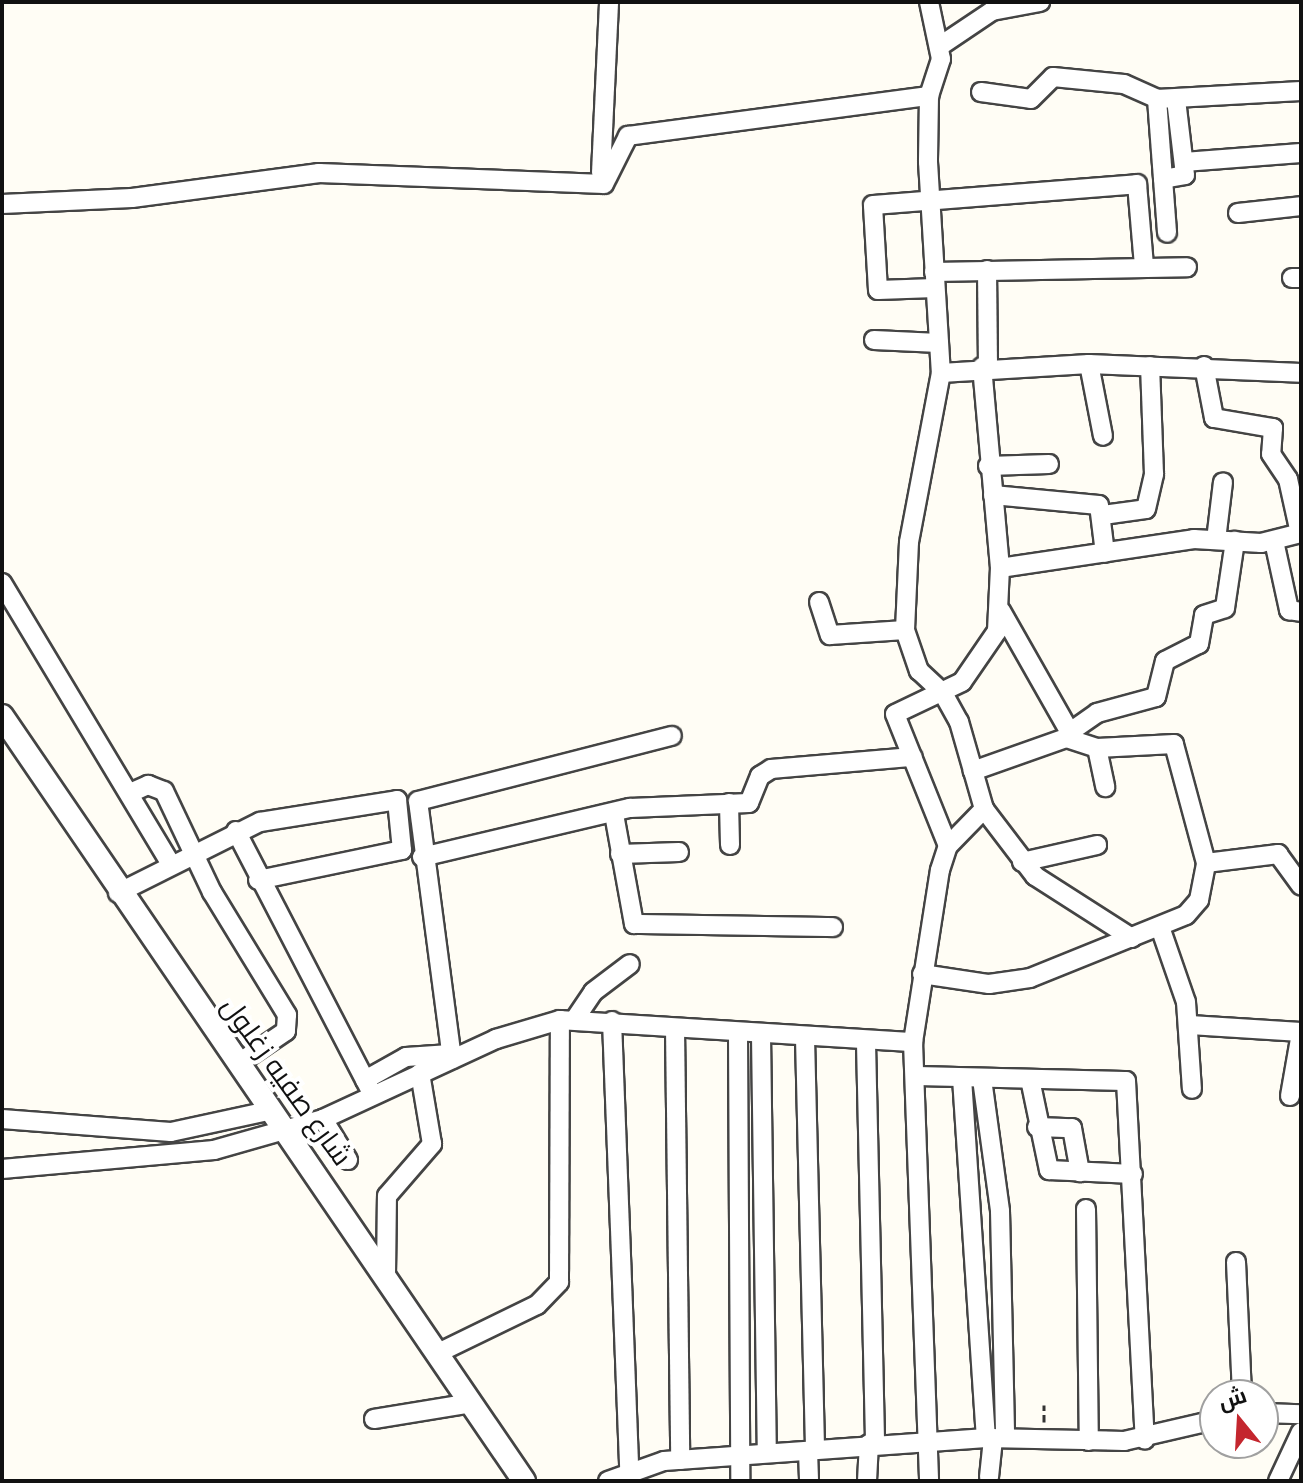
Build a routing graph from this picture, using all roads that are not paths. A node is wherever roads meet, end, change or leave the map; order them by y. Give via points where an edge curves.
1 (609, 2) edge
2 (929, 2) edge
3 (1040, 2) edge
4 (940, 46) junction
5 (1301, 91) edge
6 (981, 92) dead end
7 (929, 96) junction
8 (1157, 99) junction
9 (1176, 100) junction
10 (1301, 153) edge
11 (1184, 162) junction
12 (1163, 179) junction
13 (600, 184) junction
14 (929, 199) junction
15 (2, 204) edge
16 (1301, 206) edge
17 (1238, 213) dead end
18 (1167, 233) dead end
19 (1144, 265) junction
20 (1187, 267) dead end
21 (987, 270) junction
22 (935, 280) junction
23 (874, 340) dead end
24 (939, 343) junction
25 (1089, 364) junction
26 (985, 366) junction
27 (1150, 366) junction
28 (1204, 366) junction
29 (941, 373) junction
30 (1301, 373) edge
31 (1103, 436) dead end
32 (1049, 464) dead end
33 (988, 466) junction
34 (1223, 482) dead end
35 (993, 495) junction
36 (1103, 515) junction
37 (1301, 533) edge
38 (1216, 540) junction
39 (1235, 541) junction
40 (1274, 541) junction
41 (1105, 553) junction
42 (1000, 568) junction
43 (2, 583) edge
44 (819, 602) dead end
45 (1001, 611) junction
46 (1301, 612) edge
47 (905, 630) junction
48 (943, 693) junction
49 (2, 716) edge
50 (1072, 735) junction
51 (672, 736) dead end
52 (1097, 748) junction
53 (912, 757) junction
54 (973, 771) junction
55 (1105, 787) dead end
56 (130, 793) junction
57 (729, 803) junction
58 (984, 809) junction
59 (614, 814) junction
60 (236, 831) junction
61 (730, 845) dead end
62 (1097, 845) dead end
63 (948, 846) junction
64 (679, 852) dead end
65 (192, 853) junction
66 (620, 854) junction
67 (422, 857) junction
68 (1022, 862) junction
69 (170, 863) junction
70 (1206, 863) junction
71 (258, 880) junction
72 (1301, 886) edge
73 (118, 893) junction
74 (833, 927) dead end
75 (1160, 927) junction
76 (1132, 938) junction
77 (630, 964) dead end
78 (922, 974) junction
79 (567, 1019) junction
80 (612, 1021) junction
81 (1190, 1025) junction
82 (675, 1028) junction
83 (1301, 1033) edge
84 (738, 1034) junction
85 (761, 1035) junction
86 (805, 1038) junction
87 (913, 1042) junction
88 (866, 1043) junction
89 (451, 1056) junction
90 (239, 1063) junction
91 (420, 1073) junction
92 (916, 1076) junction
93 (962, 1078) junction
94 (982, 1079) junction
95 (1031, 1084) junction
96 (369, 1088) junction
97 (1192, 1089) dead end
98 (1290, 1096) dead end
99 (273, 1110) junction
100 (2, 1119) edge
101 (323, 1119) junction
102 (1037, 1127) junction
103 (286, 1129) junction
104 (348, 1160) dead end
105 (2, 1169) edge
106 (1080, 1172) junction
107 (1133, 1174) junction
108 (1086, 1209) dead end
109 (1236, 1262) dead end
110 (386, 1275) junction
111 (1002, 1306) junction
112 (977, 1307) junction
113 (438, 1353) junction
114 (1241, 1379) edge
115 (472, 1403) junction
116 (1279, 1413) edge
117 (1301, 1414) edge
118 (374, 1419) dead end
119 (1199, 1424) edge
120 (1301, 1432) edge
121 (995, 1438) junction
122 (1145, 1439) junction
123 (933, 1441) junction
124 (1089, 1441) junction
125 (872, 1444) junction
126 (812, 1450) junction
127 (767, 1453) junction
128 (742, 1456) junction
129 (680, 1460) junction
130 (629, 1470) junction
131 (989, 1477) dead end
132 (740, 1480) edge
133 (524, 1481) edge
134 (608, 1481) edge
135 (809, 1481) edge
136 (867, 1481) edge
137 (929, 1481) edge
138 (1278, 1481) edge

1 - 13 street
2 - 4 street
3 - 4 street via 992,11
4 - 7 street
5 - 9 street
6 - 8 street via 1031,99 1053,77 1124,84
7 - 13 street via 628,136 609,181
7 - 14 street
8 - 9 street
8 - 12 street
9 - 11 street
10 - 11 street
11 - 12 street via 1184,178
12 - 18 street
13 - 15 street via 319,173 132,198
14 - 19 street via 1137,184
14 - 22 street
14 - 22 street via 878,203 868,219 878,290
16 - 17 street
19 - 20 street
19 - 21 street
21 - 22 street
21 - 26 street
22 - 24 street
23 - 24 street
24 - 29 street
25 - 26 street
25 - 27 street
25 - 31 street
26 - 29 street
26 - 33 street
27 - 28 street
27 - 36 street via 1154,474 1146,509
28 - 30 street
28 - 37 street via 1214,418 1273,428 1271,454 1288,479
29 - 47 street via 907,553
32 - 33 street
33 - 35 street
34 - 38 street
35 - 36 street via 1096,504
35 - 42 street
36 - 41 street
37 - 40 street
38 - 39 street
38 - 41 street
39 - 40 street
39 - 50 street via 1225,608 1204,615 1199,644 1165,661 1155,699 1097,713
40 - 46 street via 1289,610
41 - 42 street
42 - 45 street
43 - 56 street
44 - 47 street via 830,635
45 - 48 street via 986,654
45 - 50 street
47 - 48 street via 919,671
48 - 53 street via 895,713
48 - 54 street
49 - 73 street, شارع صفيه زغلول
50 - 52 street
50 - 54 street
51 - 67 street via 424,798 416,807
52 - 55 street
52 - 70 street via 1179,747
53 - 57 street via 771,769 760,776 752,802
53 - 63 street
54 - 58 street
56 - 65 street via 160,786
56 - 69 street
57 - 59 street
57 - 61 street
58 - 63 street
58 - 68 street
59 - 66 street
59 - 67 street
60 - 65 street
60 - 71 street
60 - 71 street via 384,797 399,803 402,850
62 - 68 street
63 - 78 street
64 - 66 street
65 - 69 street
65 - 90 street via 290,1021
66 - 74 street via 629,914 640,926
67 - 89 street
68 - 76 street
69 - 73 street
70 - 72 street via 1278,854
70 - 75 street via 1197,906
71 - 96 street
73 - 90 street, شارع صفيه زغلول
75 - 76 street
75 - 81 street
76 - 78 street via 1010,983
77 - 79 street
78 - 87 street
79 - 80 street
79 - 89 street
79 - 113 street via 559,1282 537,1305
80 - 82 street
80 - 130 street
81 - 83 street
81 - 97 street
82 - 84 street
82 - 129 street
83 - 98 street
84 - 85 street
84 - 128 street
85 - 86 street
85 - 127 street
86 - 88 street
86 - 126 street
87 - 88 street
87 - 92 street
88 - 125 street
89 - 91 street
89 - 96 street via 406,1057
90 - 99 street, شارع صفيه زغلول
91 - 96 street
91 - 110 street via 432,1144 387,1196
92 - 93 street
92 - 123 street
93 - 94 street
93 - 112 street
94 - 95 street
94 - 111 street via 1000,1211
95 - 102 street
95 - 107 street via 1123,1076
96 - 101 street
99 - 100 street via 171,1132
99 - 103 street, شارع صفيه زغلول
101 - 103 street
101 - 104 street
102 - 106 street via 1049,1170
102 - 106 street via 1072,1128
103 - 105 street via 151,1159
103 - 110 street, شارع صفيه زغلول
106 - 107 street
107 - 122 street
108 - 124 street
109 - 114 street
110 - 113 street, شارع صفيه زغلول
111 - 112 street
111 - 121 street
112 - 121 street
113 - 115 street, شارع صفيه زغلول
115 - 118 street
115 - 133 street, شارع صفيه زغلول
116 - 117 street
119 - 122 street
120 - 138 street
121 - 123 street
121 - 124 street
121 - 131 street
122 - 124 street
123 - 125 street
123 - 137 street
125 - 126 street
125 - 136 street
126 - 127 street
126 - 135 street
127 - 128 street
128 - 129 street
128 - 132 street
129 - 130 street
130 - 134 street

